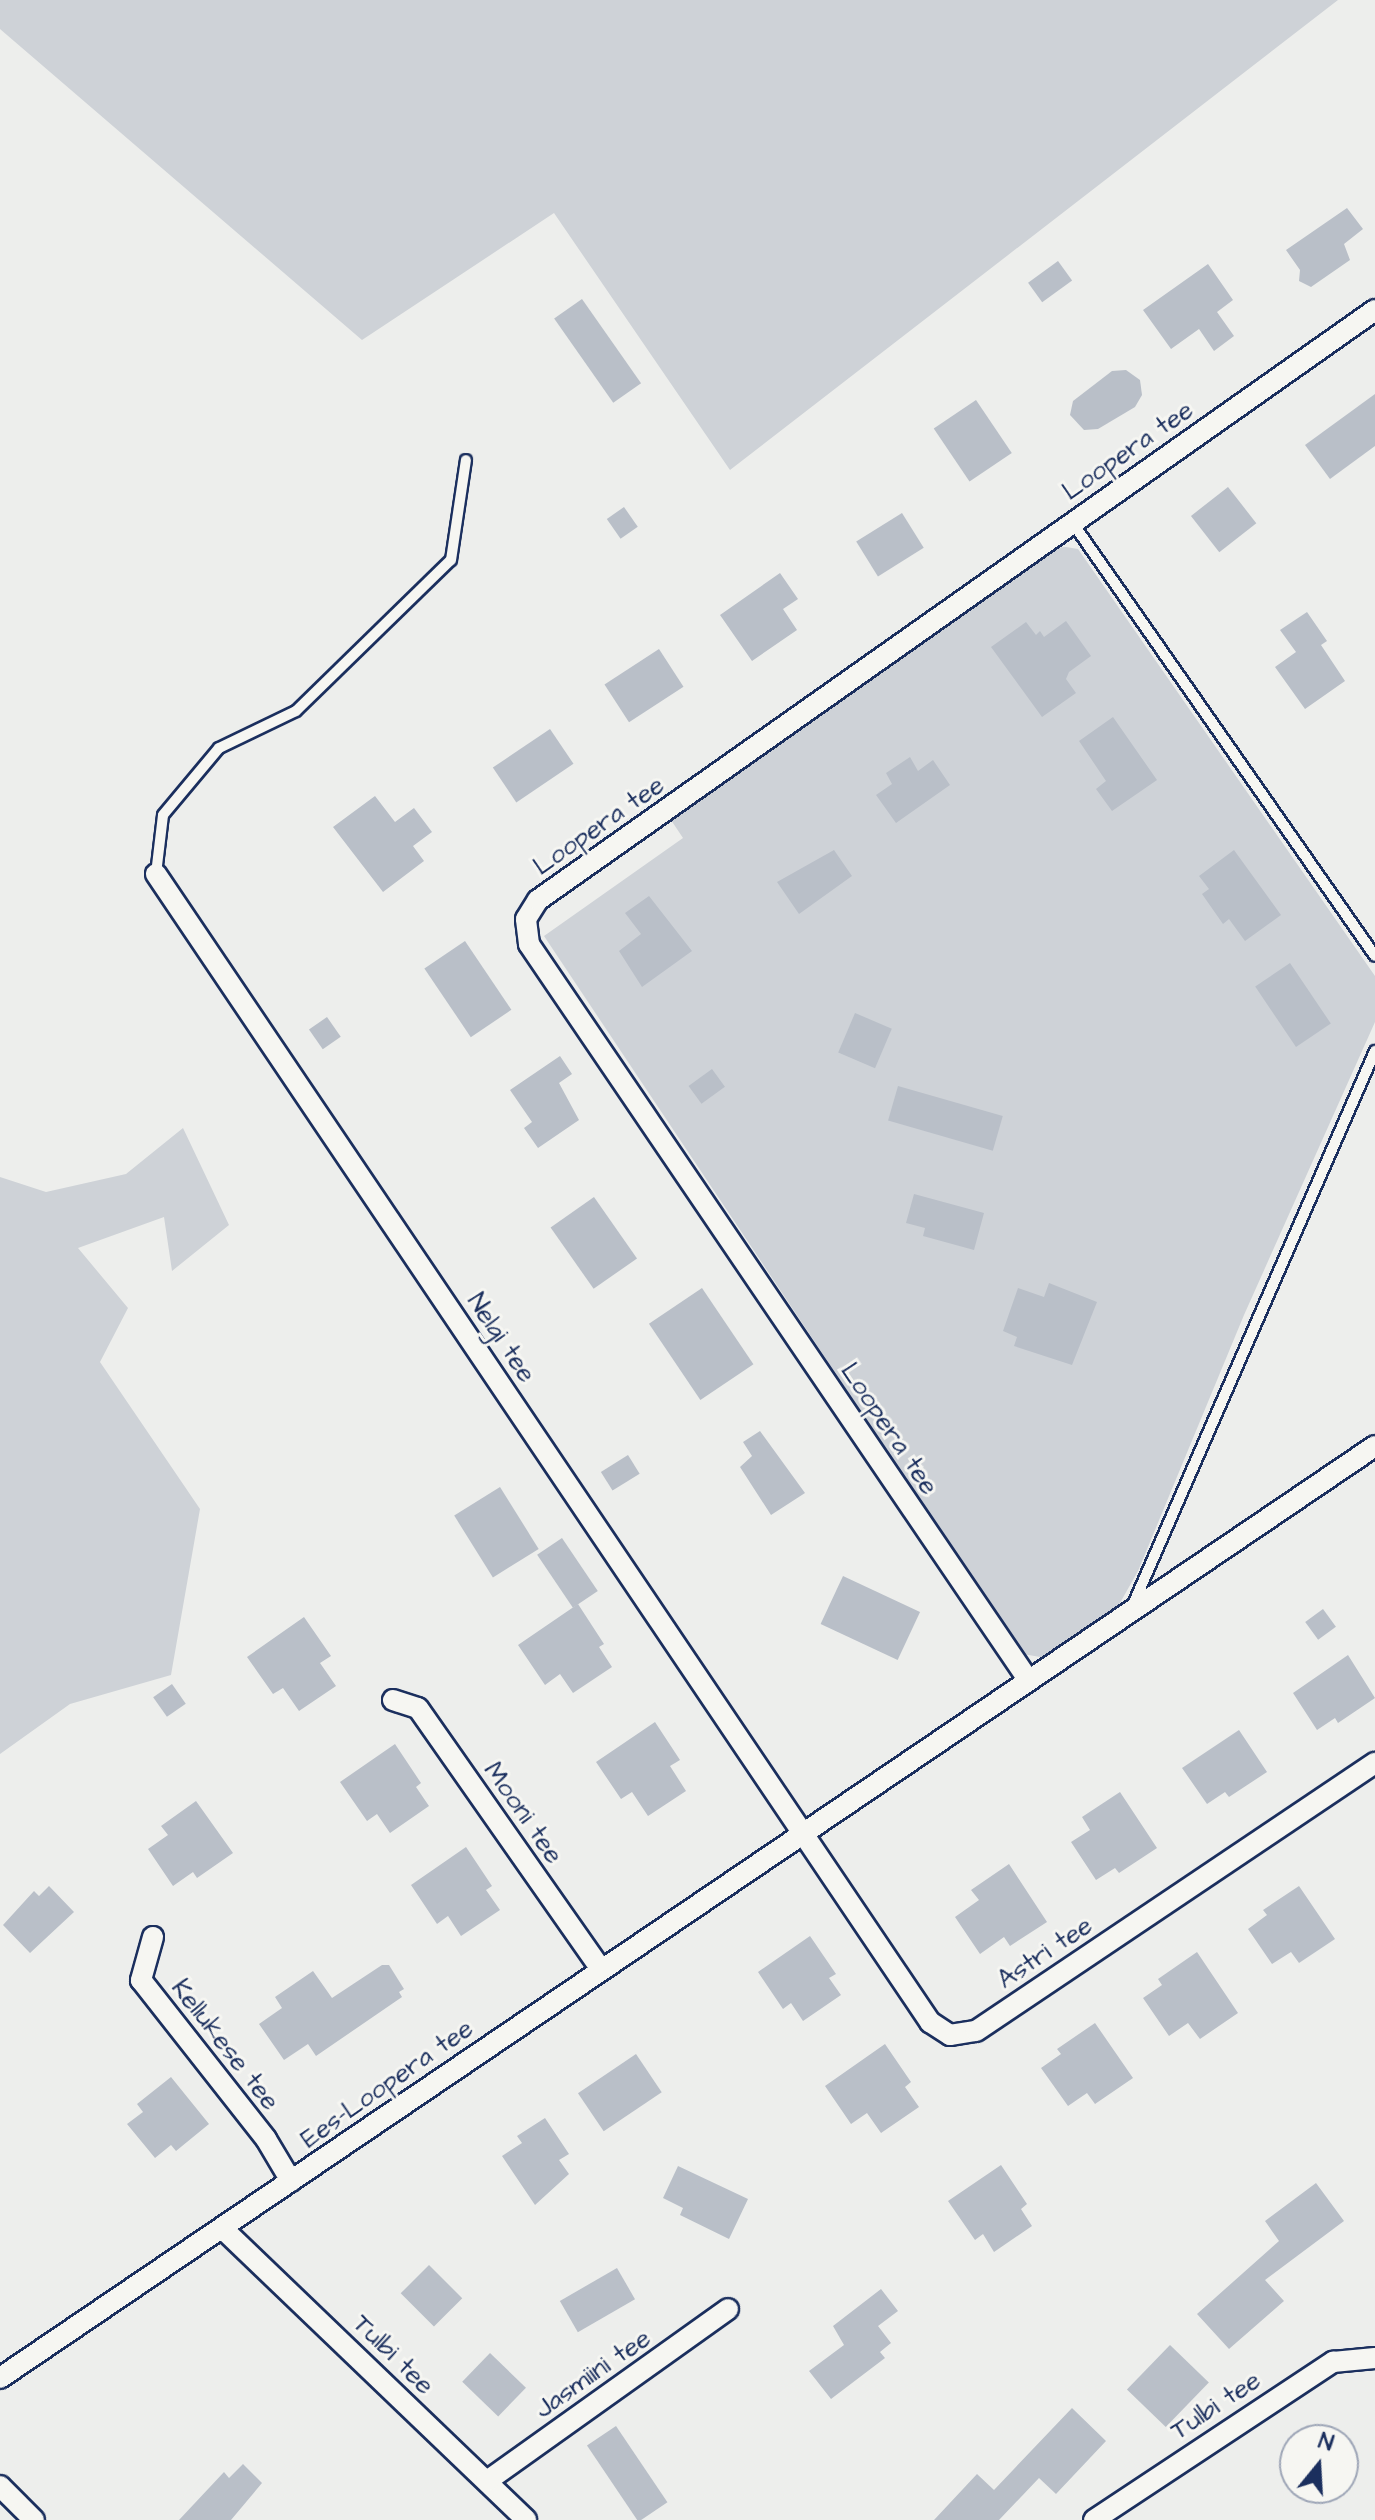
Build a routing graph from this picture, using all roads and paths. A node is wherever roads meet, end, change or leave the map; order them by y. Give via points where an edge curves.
1 (1375, 310) edge
2 (466, 460) dead end
3 (1072, 522) junction
4 (156, 874) joint
5 (1375, 956) edge
6 (1375, 1051) edge
7 (1375, 1446) edge
8 (1129, 1613) junction
9 (1027, 1678) junction
10 (393, 1700) dead end
11 (1375, 1763) edge
12 (802, 1832) junction
13 (153, 1937) dead end
14 (601, 1969) junction
15 (291, 2181) junction
16 (223, 2229) junction
17 (728, 2309) dead end
18 (1375, 2358) edge
19 (0, 2378) edge
20 (487, 2481) junction
21 (0, 2486) edge
22 (34, 2520) edge
23 (526, 2520) edge
24 (1094, 2520) edge

1 - 3 street, Loopera tee
2 - 4 lane via 451,560 296,711 219,748 163,815
3 - 5 lane
3 - 9 street, Loopera tee via 538,900 526,919 529,944
4 - 12 street, Nelgi tee
6 - 8 lane
7 - 8 street
8 - 9 street
9 - 12 street
10 - 14 street, Mooni tee via 418,1708
11 - 12 street, Astri tee via 976,2031 950,2035 930,2022
12 - 14 street, Ees-Loopera tee
13 - 15 street, Kellukese tee via 141,1980 266,2139
14 - 15 street, Ees-Loopera tee
15 - 16 street, Ees-Loopera tee
16 - 19 street, Ees-Loopera tee
16 - 20 street, Tulbi tee
17 - 20 street, Jasmiini tee
18 - 24 street, Tulbi tee via 1333,2362
20 - 23 street, Tulbi tee
21 - 22 street

